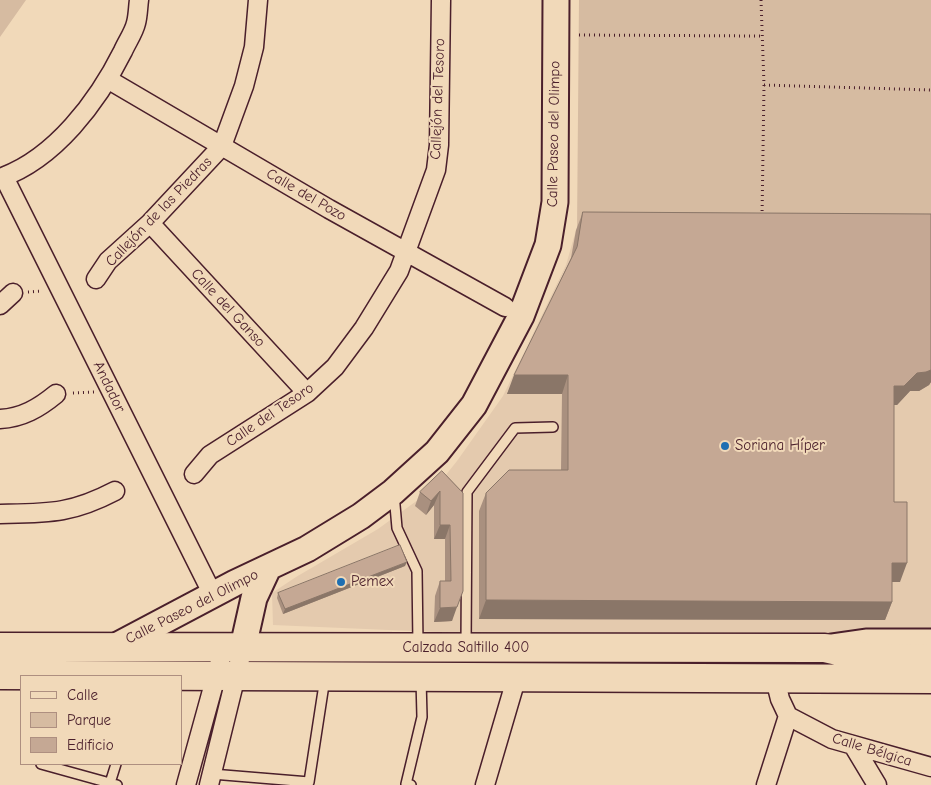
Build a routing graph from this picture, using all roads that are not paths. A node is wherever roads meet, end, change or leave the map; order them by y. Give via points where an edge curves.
1 (139, 0) edge
2 (258, 0) edge
3 (441, 0) edge
4 (556, 0) edge
5 (109, 80) junction
6 (222, 146) junction
7 (2, 178) edge
8 (150, 223) junction
9 (406, 252) junction
10 (96, 279) dead end
11 (13, 293) road end
12 (0, 305) edge
13 (505, 307) dead end
14 (307, 393) junction
15 (56, 394) road end
16 (0, 419) edge
17 (552, 427) dead end
18 (194, 474) dead end
19 (115, 491) dead end
20 (393, 492) junction
21 (0, 514) edge
22 (268, 568) junction
23 (211, 597) junction
24 (931, 642) edge
25 (116, 646) junction
26 (0, 647) edge
27 (234, 647) junction
28 (418, 648) junction
29 (466, 648) junction
30 (825, 648) junction
31 (931, 659) edge
32 (0, 675) edge
33 (20, 675) edge
34 (182, 675) edge
35 (226, 675) junction
36 (326, 676) junction
37 (421, 676) junction
38 (517, 676) junction
39 (892, 678) junction
40 (775, 679) junction
41 (931, 679) edge
42 (931, 691) edge
43 (788, 716) junction
44 (853, 745) junction
45 (45, 765) edge
46 (116, 765) edge
47 (931, 767) edge
48 (210, 779) edge
49 (114, 784) edge
50 (186, 785) edge
51 (411, 785) edge
52 (485, 785) edge
53 (766, 785) edge
54 (877, 785) edge

1 - 5 street via 136,24
2 - 6 street, Callejón de las Piedras via 254,47
3 - 9 street, Callejón del Tesoro via 436,170
4 - 20 main road, Calle Paseo del Olimpo via 555,202 540,272 505,351 474,405 437,452
5 - 6 street, Calle del Pozo
5 - 7 street via 70,129 30,162
6 - 8 street, Callejón de las Piedras
6 - 9 street, Calle del Pozo
7 - 23 street, Andador via 210,589
8 - 10 street, Callejón de las Piedras via 108,261
8 - 14 street, Calle del Ganso
9 - 13 street, Calle del Pozo
9 - 14 street, Calle del Tesoro via 399,271 364,328 335,367
11 - 12 street
14 - 18 street, Calle del Tesoro via 210,455
15 - 16 street via 43,406 23,416
17 - 29 lane via 515,428 467,492
19 - 21 street via 70,510
20 - 22 main road, Calle Paseo del Olimpo via 334,534
20 - 28 lane via 397,528 417,571
22 - 23 main road, Calle Paseo del Olimpo
22 - 27 main road, Calle Paseo del Olimpo
23 - 25 main road, Calle Paseo del Olimpo
24 - 30 main road via 866,642
25 - 26 main road, Calzada Saltillo 400
25 - 27 main road, Calzada Saltillo 400
27 - 28 main road, Calzada Saltillo 400
27 - 35 street
28 - 29 main road, Calzada Saltillo 400
29 - 30 main road, Calzada Saltillo 400
30 - 31 main road, Calzada Saltillo 400 via 869,658
32 - 33 main road, Calzada Saltillo 400
34 - 35 main road, Calzada Saltillo 400
35 - 36 main road, Calzada Saltillo 400
35 - 48 street
35 - 50 street
36 - 37 main road, Calzada Saltillo 400
36 - 48 lane via 310,782
37 - 38 main road, Calzada Saltillo 400
37 - 51 lane via 422,717 406,784
38 - 40 main road, Calzada Saltillo 400
38 - 52 street
39 - 40 main road, Calzada Saltillo 400
39 - 41 main road, Calzada Saltillo 400
39 - 42 main road
40 - 43 street
43 - 44 street, Calle Bélgica via 832,739
43 - 53 street
44 - 47 street, Calle Bélgica
44 - 54 street
45 - 49 lane
46 - 49 lane

